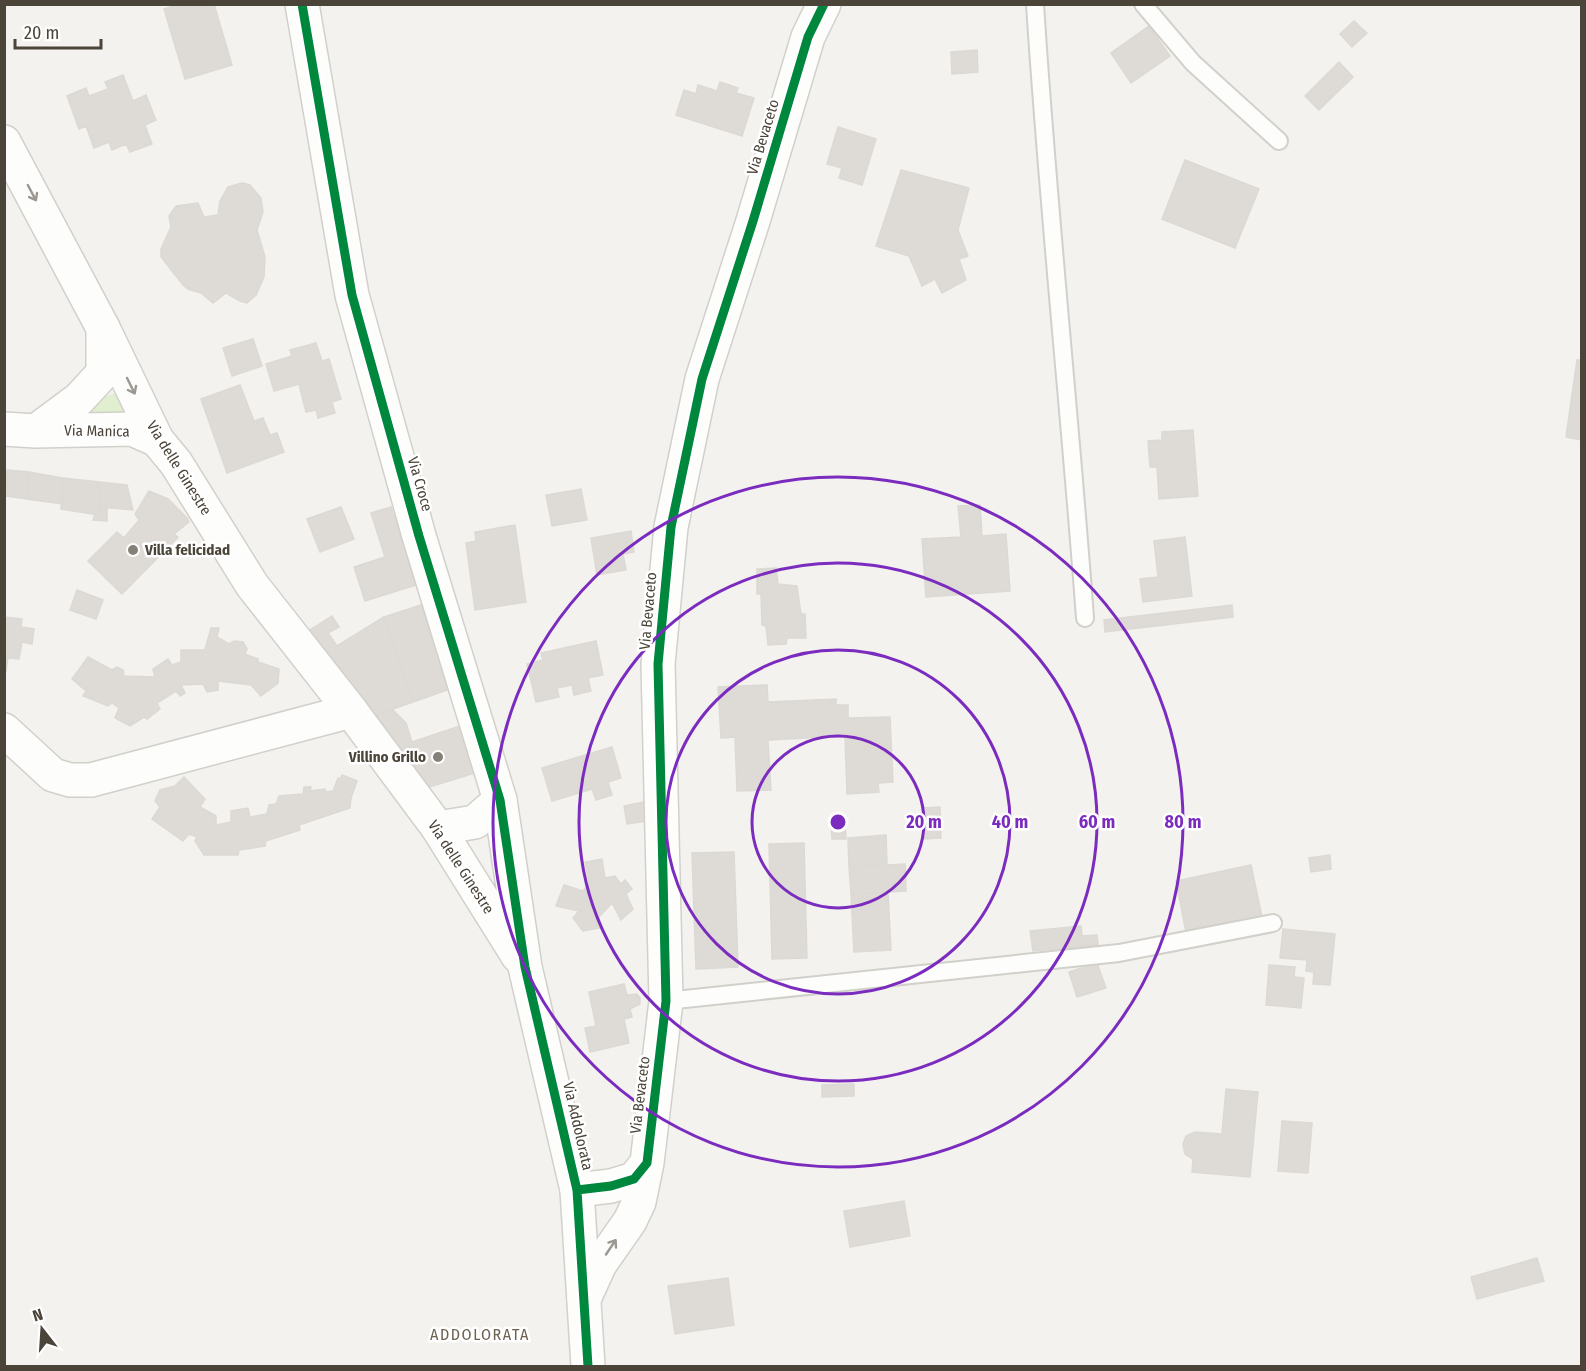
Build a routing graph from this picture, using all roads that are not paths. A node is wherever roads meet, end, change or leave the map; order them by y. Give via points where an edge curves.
1 (302, 4) edge
2 (824, 4) edge
3 (1035, 4) edge
4 (1143, 4) edge
5 (1279, 141) dead end
6 (4, 142) edge
7 (103, 328) junction
8 (20, 430) edge
9 (158, 440) junction
10 (1085, 618) dead end
11 (351, 711) junction
12 (4, 730) edge
13 (500, 800) junction
14 (438, 828) junction
15 (1273, 923) dead end
16 (525, 967) junction
17 (666, 1001) junction
18 (647, 1163) junction
19 (577, 1190) junction
20 (584, 1299) junction
21 (588, 1366) edge

1 - 13 street, Via Croce via 352,295 419,536
2 - 17 street, Via Bevaceto via 808,37 702,379 671,527 658,664
3 - 10 lane
4 - 5 lane via 1193,63
6 -> 7 street, Via delle Ginestre
7 - 8 street, Via Manica via 103,373 79,399
7 -> 9 street, Via delle Ginestre
8 - 9 street, Via Manica via 132,429
9 - 11 street, Via delle Ginestre via 252,585
11 - 12 street via 91,780 53,775
11 - 14 street, Via delle Ginestre
13 - 14 street via 475,822
13 - 16 street, Via Croce
14 - 16 street, Via delle Ginestre
15 - 17 lane via 1119,953
16 - 19 street, Via Addolorata
17 - 18 street, Via Bevaceto
18 - 19 street via 634,1179
20 -> 18 street, Via Bevaceto via 600,1264 639,1202
19 - 20 street, Via Addolorata
20 - 21 street, Via Addolorata

